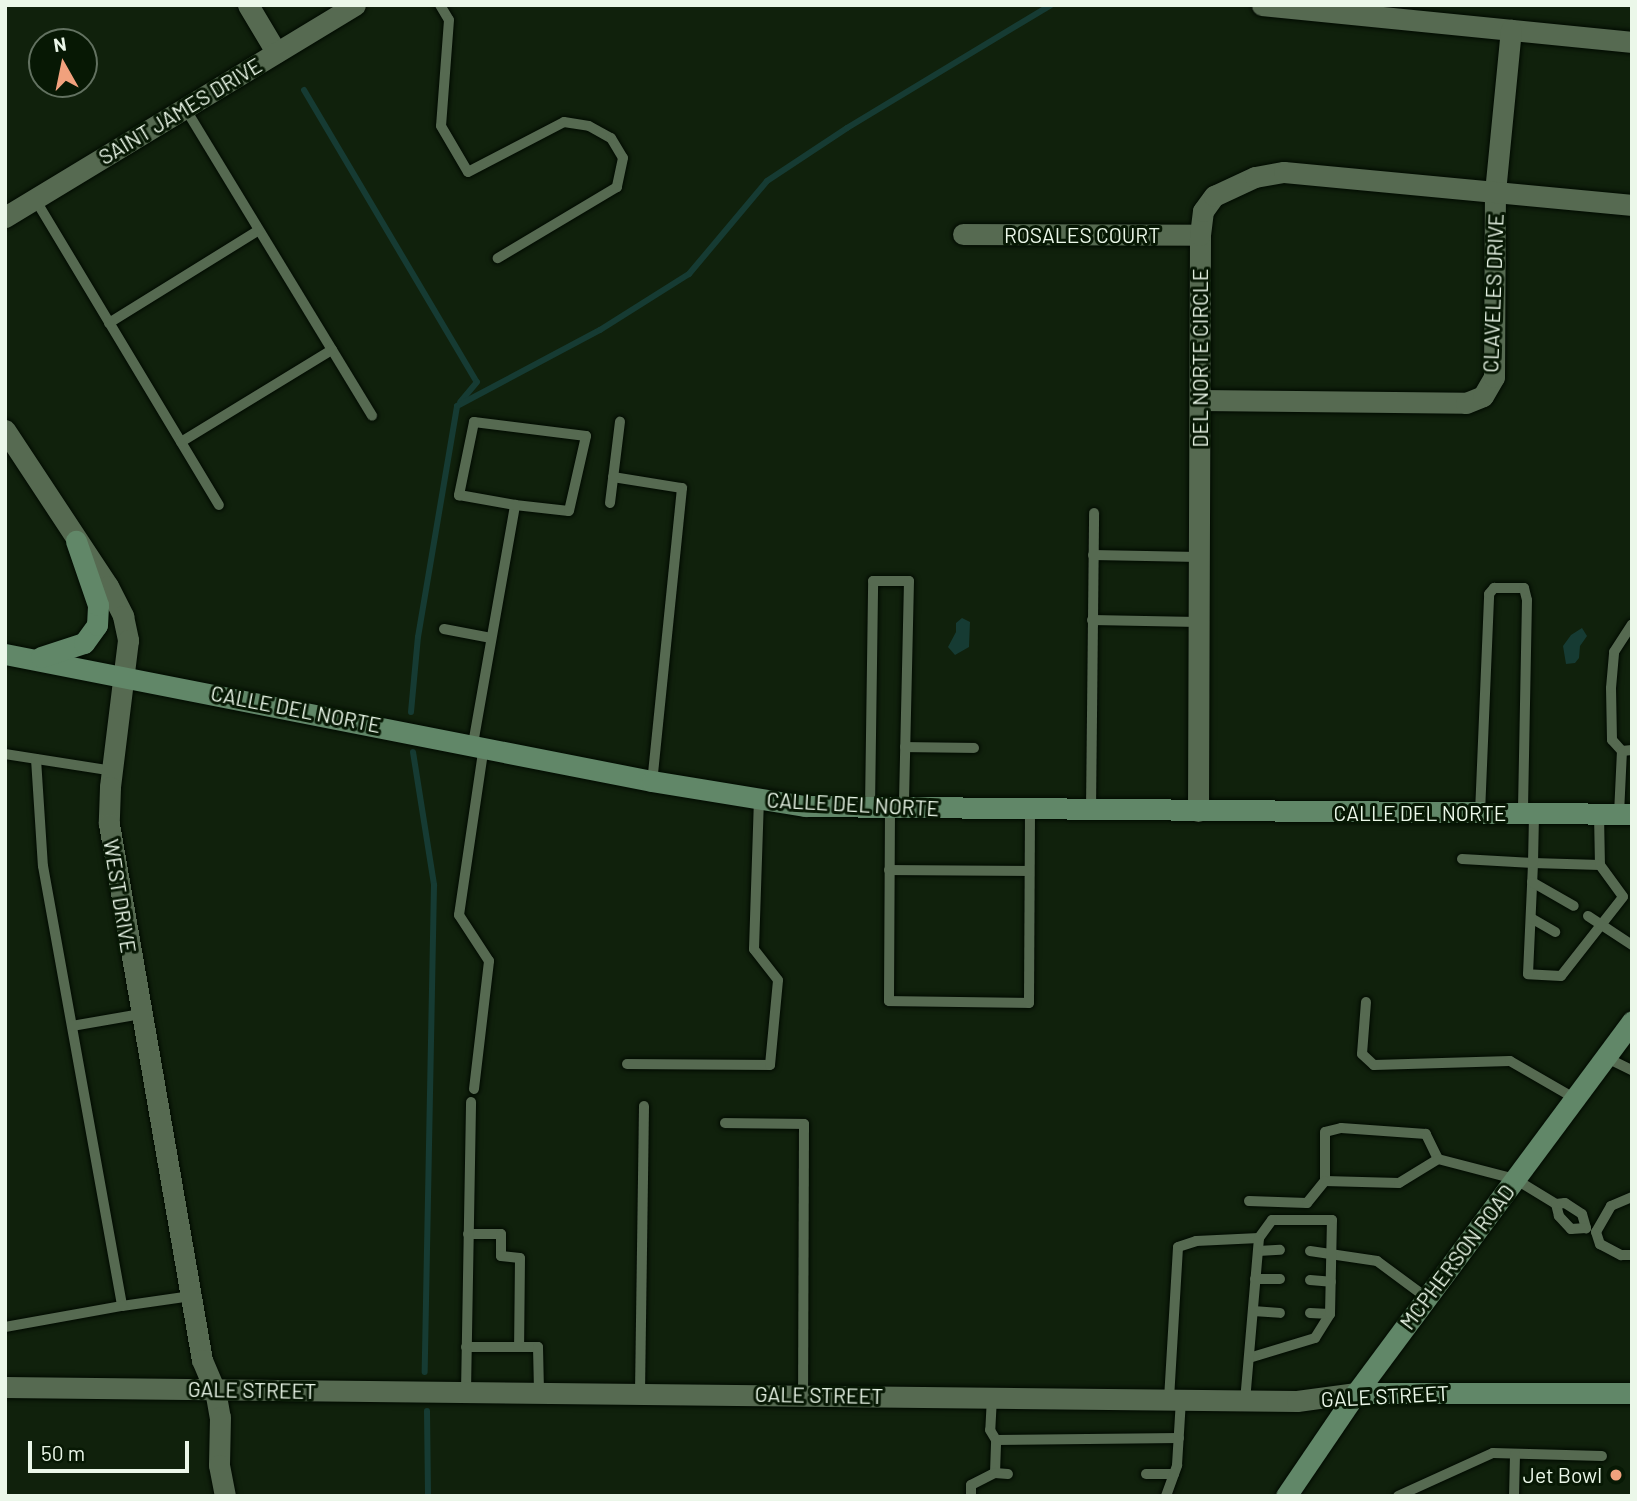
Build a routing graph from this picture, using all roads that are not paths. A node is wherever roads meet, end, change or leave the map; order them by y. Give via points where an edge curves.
1 (248, 5) edge
2 (355, 5) edge
3 (440, 5) edge
4 (1262, 5) edge
5 (1357, 10) edge
6 (1511, 30) junction
7 (1632, 41) edge
8 (276, 52) junction
9 (184, 108) junction
10 (1495, 192) junction
11 (35, 199) junction
12 (1632, 205) edge
13 (5, 217) edge
14 (259, 230) junction
15 (963, 234) dead end
16 (1200, 235) junction
17 (498, 258) dead end
18 (109, 323) junction
19 (332, 351) junction
20 (1200, 400) junction
21 (372, 416) dead end
22 (620, 422) dead end
23 (5, 430) edge
24 (181, 442) junction
25 (613, 477) junction
26 (610, 503) dead end
27 (219, 505) dead end
28 (515, 505) junction
29 (1094, 513) dead end
30 (76, 541) junction
31 (1093, 555) junction
32 (1199, 556) junction
33 (1092, 620) junction
34 (1198, 622) junction
35 (1632, 624) edge
36 (444, 629) dead end
37 (492, 638) junction
38 (5, 654) edge
39 (32, 659) junction
40 (124, 674) junction
41 (478, 745) junction
42 (905, 747) junction
43 (974, 748) dead end
44 (1627, 750) edge
45 (5, 754) edge
46 (36, 759) junction
47 (113, 771) junction
48 (652, 781) junction
49 (758, 800) junction
50 (888, 808) junction
51 (1030, 809) junction
52 (1091, 810) junction
53 (1198, 811) junction
54 (1480, 813) junction
55 (1528, 813) junction
56 (1616, 814) edge
57 (1462, 859) dead end
58 (1533, 863) junction
59 (1600, 865) junction
60 (890, 870) junction
61 (1029, 871) junction
62 (1532, 882) junction
63 (1574, 906) dead end
64 (1588, 916) dead end
65 (1531, 919) junction
66 (1601, 924) junction
67 (1555, 932) dead end
68 (1569, 942) dead end
69 (1632, 945) edge
70 (1581, 950) junction
71 (1366, 1002) dead end
72 (141, 1014) junction
73 (1632, 1021) edge
74 (72, 1026) junction
75 (1605, 1057) junction
76 (627, 1064) dead end
77 (1632, 1070) edge
78 (474, 1089) dead end
79 (1574, 1098) junction
80 (471, 1102) dead end
81 (644, 1106) dead end
82 (725, 1123) dead end
83 (1438, 1159) junction
84 (1515, 1179) junction
85 (1325, 1181) junction
86 (1632, 1197) edge
87 (1249, 1201) dead end
88 (1556, 1204) junction
89 (1591, 1230) junction
90 (468, 1234) junction
91 (1259, 1238) junction
92 (1280, 1250) dead end
93 (1258, 1251) junction
94 (1310, 1251) dead end
95 (1332, 1253) junction
96 (1632, 1255) edge
97 (1255, 1279) junction
98 (1280, 1279) dead end
99 (1310, 1280) dead end
100 (1331, 1282) junction
101 (191, 1296) junction
102 (1427, 1297) junction
103 (122, 1306) junction
104 (1253, 1311) junction
105 (1280, 1312) dead end
106 (1310, 1313) dead end
107 (1329, 1314) junction
108 (5, 1327) edge
109 (466, 1348) junction
110 (519, 1348) junction
111 (1249, 1358) junction
112 (5, 1387) edge
113 (215, 1390) junction
114 (539, 1391) junction
115 (466, 1392) junction
116 (640, 1392) junction
117 (1356, 1393) junction
118 (1632, 1394) edge
119 (803, 1395) junction
120 (992, 1396) junction
121 (1175, 1399) junction
122 (1245, 1400) junction
123 (1179, 1438) junction
124 (996, 1440) junction
125 (1515, 1454) junction
126 (1602, 1456) dead end
127 (995, 1473) junction
128 (1008, 1474) dead end
129 (1146, 1474) dead end
130 (1174, 1474) junction
131 (225, 1496) edge
132 (971, 1496) edge
133 (1166, 1496) edge
134 (1286, 1496) edge
135 (1398, 1496) edge
136 (1514, 1496) edge

1 - 8 street
2 - 8 street, SAINT JAMES DRIVE
3 - 17 lane via 449,20 441,126 468,173 564,122 589,126 611,138 622,158 617,187
4 - 5 street
5 - 6 street
6 - 7 street
6 - 10 street, CLAVELES DRIVE
8 - 9 street, SAINT JAMES DRIVE
9 - 11 street, SAINT JAMES DRIVE
9 - 14 lane
10 - 12 street
10 - 16 street, DEL NORTE CIRCLE via 1284,172 1255,177 1214,195 1203,211
10 - 20 street, CLAVELES DRIVE via 1494,377 1483,396 1466,403
11 - 13 street, SAINT JAMES DRIVE
11 - 18 lane
14 - 18 lane
14 - 19 lane
15 - 16 street, ROSALES COURT
16 - 20 street, DEL NORTE CIRCLE
18 - 24 lane
19 - 21 lane
19 - 24 lane
20 - 32 street, DEL NORTE CIRCLE
22 - 25 lane
23 - 30 street, WEST DRIVE
24 - 27 lane
25 - 26 lane
25 - 48 lane via 682,488
28 - 28 lane via 569,511 586,436 474,422 459,495
28 - 37 lane
29 - 31 lane
30 - 39 street via 98,605 97,625 84,643
30 - 40 street, WEST DRIVE via 123,616 128,640
31 - 32 lane
31 - 33 lane
32 - 34 street, DEL NORTE CIRCLE
33 - 34 lane
33 - 52 lane
34 - 53 street, DEL NORTE CIRCLE
35 - 44 lane via 1614,652 1611,688 1612,740
36 - 37 lane
37 - 41 lane
38 - 39 street, CALLE DEL NORTE
39 - 40 street, CALLE DEL NORTE
40 - 41 street, CALLE DEL NORTE
40 - 47 street, WEST DRIVE
41 - 48 street, CALLE DEL NORTE
41 - 78 lane via 459,915 489,961
42 - 43 lane
42 - 50 lane
42 - 50 lane via 909,581 873,581
44 - 56 lane
45 - 46 lane
46 - 47 lane
46 - 74 lane via 43,866
47 - 72 street, WEST DRIVE via 109,824
48 - 49 street, CALLE DEL NORTE
49 - 50 street, CALLE DEL NORTE
49 - 76 lane via 754,949 778,980 770,1065
50 - 51 street, CALLE DEL NORTE
50 - 60 lane
51 - 52 street, CALLE DEL NORTE
51 - 61 lane
52 - 53 street, CALLE DEL NORTE
53 - 54 street, CALLE DEL NORTE
54 - 55 street, CALLE DEL NORTE
54 - 55 lane via 1489,594 1494,588 1524,588 1527,600
55 - 56 street, CALLE DEL NORTE
55 - 58 lane
56 - 59 lane
57 - 58 lane
58 - 59 lane
58 - 62 lane
59 - 66 lane via 1623,897
60 - 61 lane
60 - 61 lane via 889,1001 1029,1003
62 - 63 lane
62 - 65 lane
64 - 66 lane
65 - 67 lane
65 - 70 lane via 1528,974 1561,976
66 - 69 lane
66 - 70 lane
68 - 70 lane
71 - 79 lane via 1362,1054 1374,1065 1510,1061
72 - 74 lane
72 - 101 street, WEST DRIVE
73 - 75 street, MCPHERSON ROAD
74 - 103 lane
75 - 77 lane
75 - 79 street, MCPHERSON ROAD
79 - 84 street, MCPHERSON ROAD
80 - 90 lane
81 - 116 lane
82 - 119 lane via 804,1124
83 - 84 lane
83 - 85 lane via 1399,1183
83 - 85 lane via 1426,1134 1341,1128 1325,1132
84 - 88 lane
84 - 102 street, MCPHERSON ROAD
85 - 87 lane via 1307,1203
86 - 89 lane via 1611,1206
88 - 89 lane via 1565,1203 1582,1214
88 - 89 lane via 1559,1216 1572,1229
89 - 96 lane via 1600,1244 1621,1255
90 - 109 lane
90 - 110 lane via 501,1234 501,1256 520,1258
91 - 93 lane
91 - 95 lane via 1272,1220 1332,1220
91 - 121 lane via 1196,1241 1178,1247
92 - 93 lane
93 - 97 lane
94 - 95 lane
95 - 100 lane
95 - 102 lane via 1377,1261
97 - 98 lane
97 - 104 lane
99 - 100 lane
100 - 107 lane
101 - 103 lane
101 - 113 street, WEST DRIVE via 202,1360
102 - 117 street, MCPHERSON ROAD
103 - 108 lane
104 - 105 lane
104 - 111 lane
106 - 107 lane
107 - 111 lane via 1315,1338
109 - 110 lane
109 - 115 lane
110 - 114 lane via 538,1347
111 - 122 lane
112 - 113 street, GALE STREET
113 - 115 street, GALE STREET
113 - 131 street, WEST DRIVE
114 - 115 street, GALE STREET
114 - 116 street, GALE STREET
116 - 119 street, GALE STREET
117 - 118 street, GALE STREET
117 - 122 street, GALE STREET via 1297,1401
117 - 134 street, MCPHERSON ROAD
119 - 120 street, GALE STREET
120 - 121 street, GALE STREET
120 - 124 lane via 990,1430
121 - 122 street, GALE STREET
121 - 123 lane
123 - 124 lane
123 - 130 lane
124 - 127 lane
125 - 126 lane
125 - 135 lane via 1493,1453
125 - 136 lane
127 - 128 lane
127 - 132 lane via 971,1485
129 - 130 lane
130 - 133 lane

